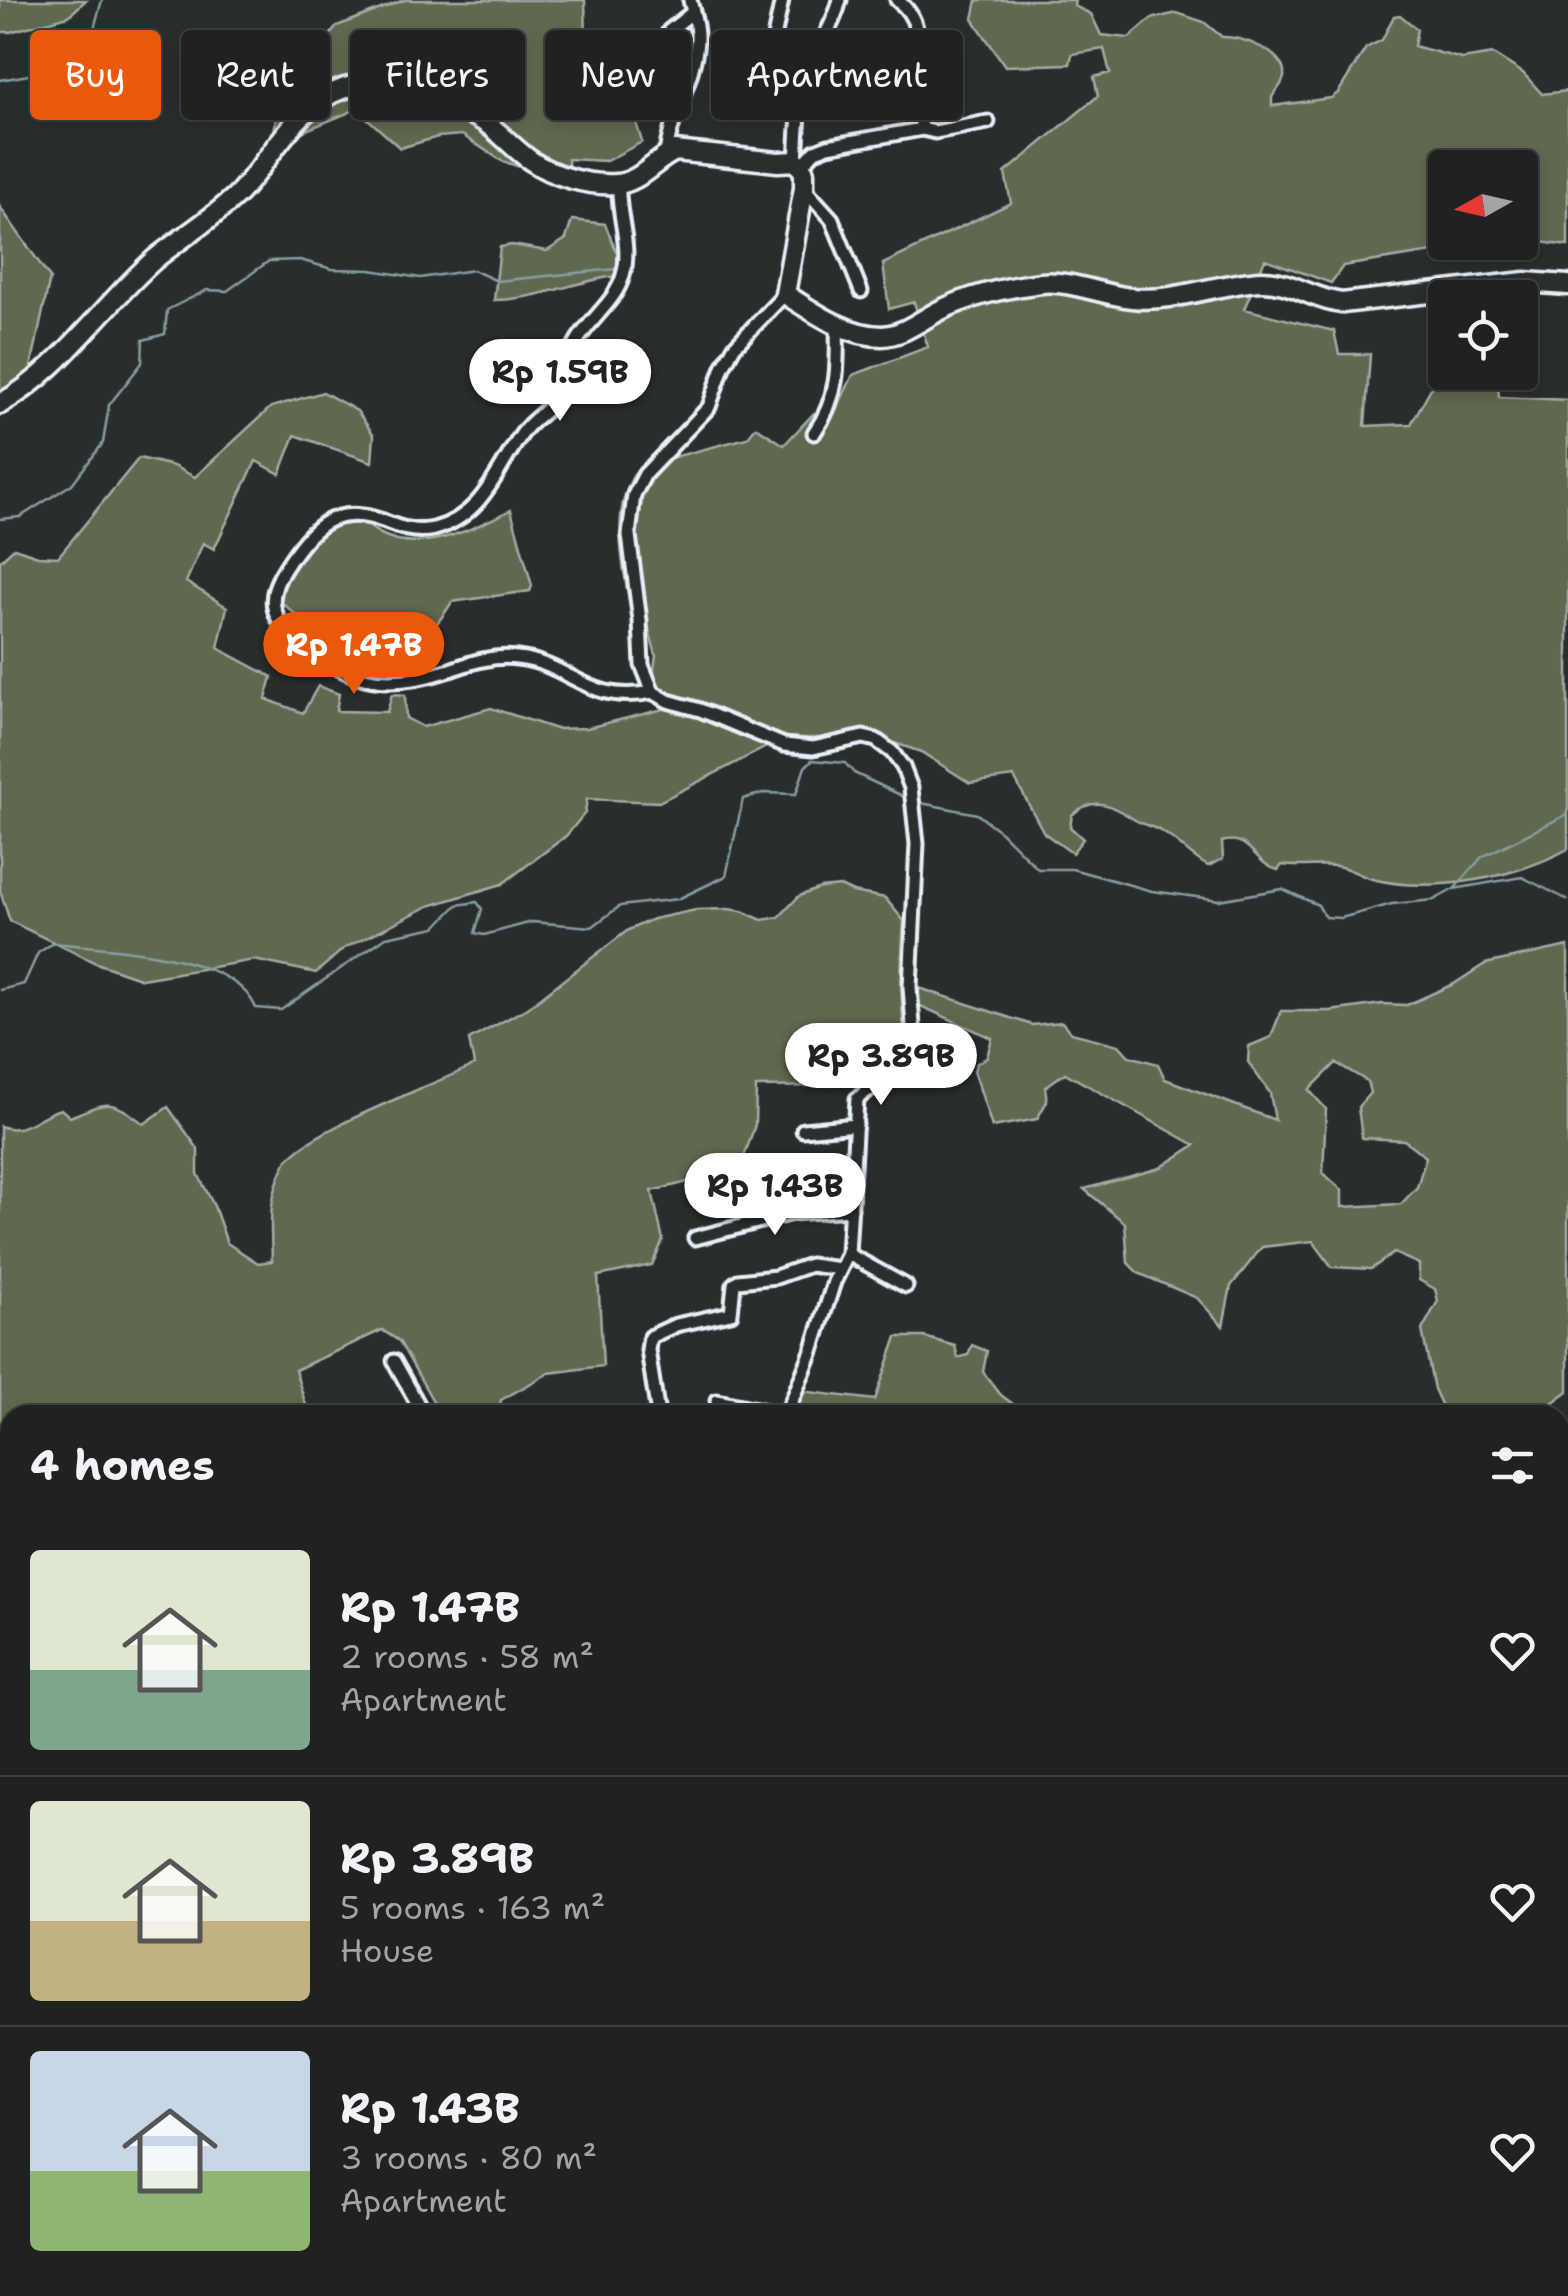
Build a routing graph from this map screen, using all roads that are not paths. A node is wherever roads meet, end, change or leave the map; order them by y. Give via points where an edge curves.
1 (782, 0) edge
2 (840, 0) edge
3 (897, 0) edge
4 (691, 6) edge
5 (669, 30) edge
6 (776, 30) edge
7 (829, 30) edge
8 (800, 120) edge
9 (988, 122) dead end
10 (922, 129) junction
11 (666, 155) junction
12 (799, 163) junction
13 (619, 184) junction
14 (804, 188) junction
15 (1568, 284) edge
16 (860, 291) dead end
17 (785, 294) junction
18 (837, 324) junction
19 (0, 404) edge
20 (814, 433) dead end
21 (653, 692) junction
22 (856, 1125) junction
23 (804, 1130) dead end
24 (851, 1209) junction
25 (695, 1238) dead end
26 (848, 1254) junction
27 (840, 1269) junction
28 (906, 1286) dead end
29 (394, 1361) dead end
30 (718, 1401) dead end
31 (418, 1405) edge
32 (656, 1405) edge
33 (737, 1405) edge
34 (790, 1405) edge

1 - 6 street
2 - 7 street
3 - 10 street via 918,30
4 - 5 street
4 - 11 street via 696,51
8 - 12 street
9 - 10 street
10 - 12 street via 828,146
11 - 12 street via 688,151
11 - 13 street
12 - 14 street
13 - 19 street via 548,170 482,120 425,96 390,86 349,86 311,108 237,195 156,259
13 - 21 street via 626,253 620,284 573,346 561,394 525,429 485,495 456,519 424,530 361,514 326,521 286,565 273,603 277,620 306,647 372,681 406,682 508,657 536,662 607,694
14 - 16 street via 832,219
14 - 17 street
15 - 18 street via 1525,282 1342,303 1265,281 1148,299 1042,283 986,294 883,336
17 - 18 street
17 - 21 street via 734,347 710,407 644,474 634,494 630,550 642,665
18 - 20 street via 838,384
21 - 22 street via 784,745 876,740 897,759 911,788 913,1050 902,1074 858,1100
22 - 23 street
22 - 24 street
24 - 25 street via 792,1213
24 - 26 street
26 - 27 street
26 - 28 street
27 - 32 street via 810,1265 738,1281 731,1314 676,1324 650,1337
27 - 34 street
29 - 31 street
30 - 33 street

